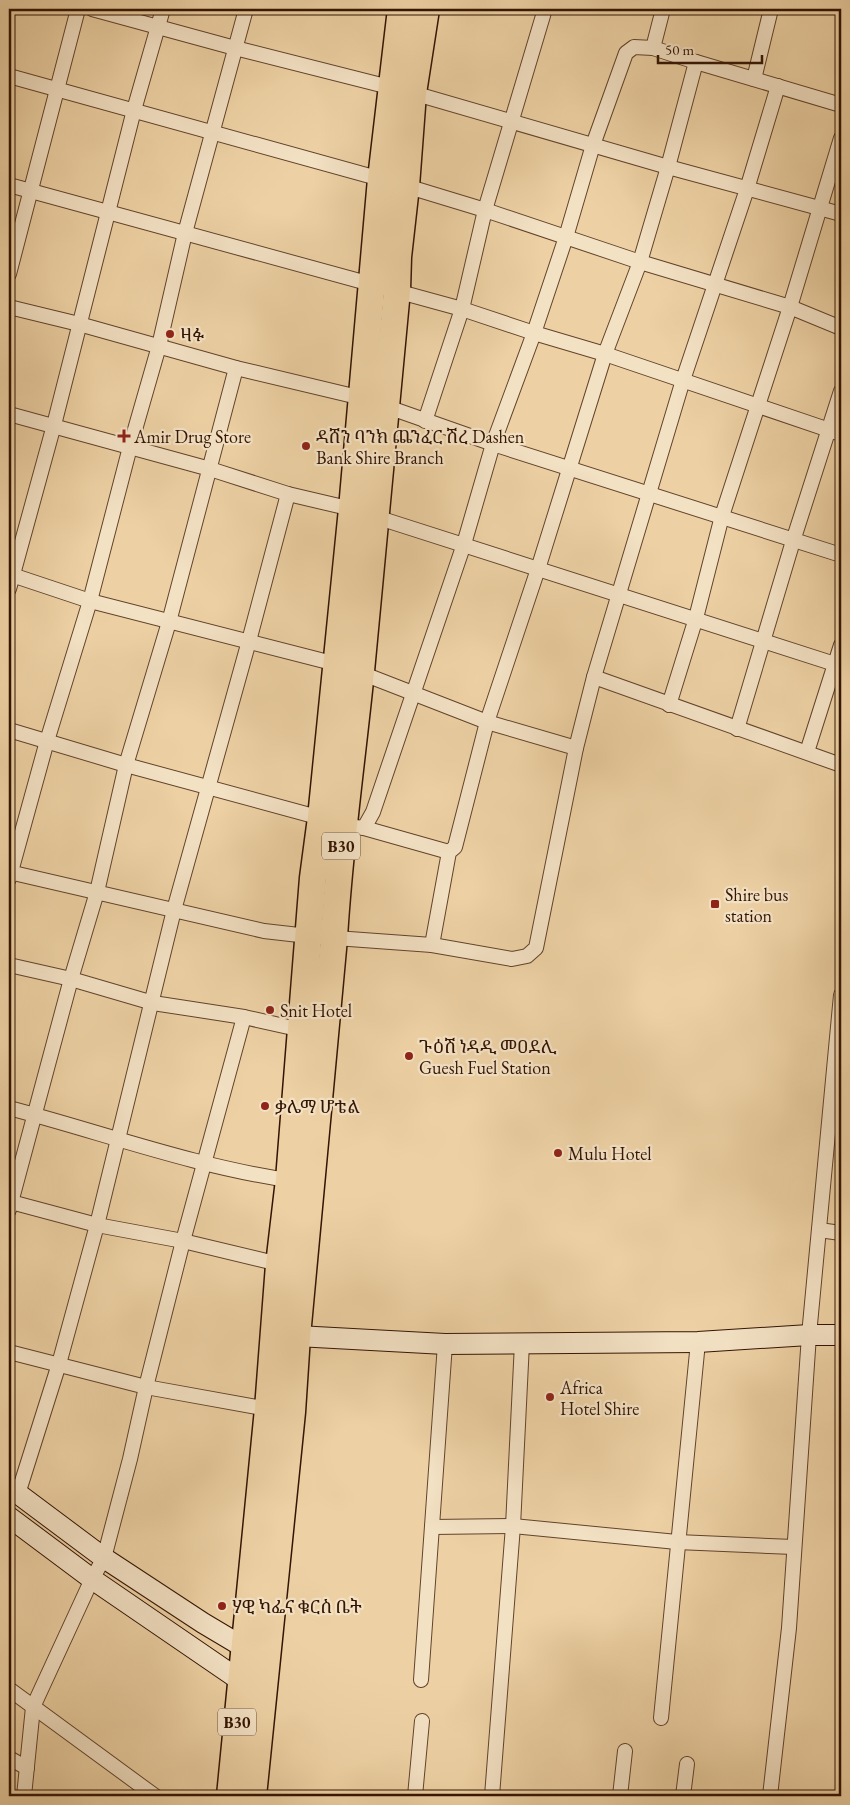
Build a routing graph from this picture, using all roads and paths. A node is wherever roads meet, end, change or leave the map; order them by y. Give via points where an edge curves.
1 (78, 9) edge
2 (92, 9) edge
3 (163, 9) edge
4 (246, 9) edge
5 (401, 9) edge
6 (426, 9) edge
7 (545, 9) edge
8 (663, 9) edge
9 (771, 9) edge
10 (158, 26) junction
11 (235, 48) junction
12 (653, 48) junction
13 (696, 62) junction
14 (9, 76) edge
15 (754, 80) junction
16 (778, 86) junction
17 (58, 89) junction
18 (402, 91) junction
19 (841, 105) edge
20 (134, 110) junction
21 (512, 121) junction
22 (212, 134) junction
23 (841, 138) edge
24 (593, 145) junction
25 (668, 167) junction
26 (381, 180) junction
27 (9, 185) edge
28 (406, 186) junction
29 (746, 189) junction
30 (32, 190) junction
31 (820, 209) junction
32 (485, 210) junction
33 (108, 211) junction
34 (841, 214) edge
35 (185, 233) junction
36 (566, 237) junction
37 (640, 262) junction
38 (9, 274) edge
39 (371, 282) junction
40 (714, 285) junction
41 (397, 290) junction
42 (9, 307) edge
43 (790, 307) junction
44 (462, 309) junction
45 (79, 324) junction
46 (841, 328) edge
47 (534, 333) junction
48 (159, 346) junction
49 (605, 354) junction
50 (236, 368) junction
51 (683, 380) junction
52 (841, 391) edge
53 (373, 402) junction
54 (758, 406) junction
55 (9, 414) edge
56 (425, 420) junction
57 (54, 426) junction
58 (835, 432) edge
59 (492, 444) junction
60 (130, 447) junction
61 (570, 468) junction
62 (210, 469) junction
63 (288, 494) junction
64 (648, 495) junction
65 (364, 513) junction
66 (722, 516) junction
67 (793, 541) junction
68 (464, 544) junction
69 (841, 556) edge
70 (538, 570) junction
71 (11, 575) edge
72 (9, 589) edge
73 (619, 594) junction
74 (90, 601) junction
75 (696, 618) junction
76 (169, 622) junction
77 (765, 640) junction
78 (249, 641) junction
79 (841, 645) edge
80 (336, 664) junction
81 (839, 665) edge
82 (361, 672) junction
83 (594, 677) junction
84 (414, 694) junction
85 (669, 705) junction
86 (487, 722) junction
87 (737, 729) junction
88 (9, 730) edge
89 (47, 740) junction
90 (576, 748) junction
91 (807, 752) junction
92 (126, 765) junction
93 (841, 765) edge
94 (208, 786) junction
95 (343, 824) junction
96 (448, 852) junction
97 (9, 874) edge
98 (97, 892) junction
99 (174, 910) junction
100 (308, 936) junction
101 (334, 938) junction
102 (432, 945) junction
103 (9, 965) edge
104 (71, 979) junction
105 (841, 1001) edge
106 (152, 1003) junction
107 (316, 1004) junction
108 (244, 1017) junction
109 (302, 1030) junction
110 (9, 1108) edge
111 (34, 1115) junction
112 (118, 1140) junction
113 (203, 1163) junction
114 (300, 1182) junction
115 (10, 1206) edge
116 (97, 1225) junction
117 (820, 1230) junction
118 (841, 1233) edge
119 (182, 1241) junction
120 (291, 1267) junction
121 (285, 1334) junction
122 (809, 1335) junction
123 (841, 1335) edge
124 (698, 1342) junction
125 (522, 1343) junction
126 (445, 1344) junction
127 (9, 1352) edge
128 (59, 1364) junction
129 (146, 1387) junction
130 (268, 1409) junction
131 (13, 1490) edge
132 (9, 1517) edge
133 (513, 1526) junction
134 (432, 1527) junction
135 (677, 1542) junction
136 (794, 1547) junction
137 (104, 1558) junction
138 (92, 1579) junction
139 (256, 1650) junction
140 (421, 1680) dead end
141 (252, 1683) junction
142 (9, 1689) edge
143 (33, 1707) junction
144 (660, 1718) dead end
145 (422, 1721) dead end
146 (625, 1750) dead end
147 (9, 1758) edge
148 (686, 1764) dead end
149 (27, 1768) junction
150 (24, 1796) edge
151 (155, 1796) edge
152 (230, 1796) edge
153 (253, 1796) edge
154 (415, 1796) edge
155 (492, 1796) edge
156 (620, 1796) edge
157 (683, 1796) edge
158 (770, 1796) edge

1 - 17 street
2 - 10 street
3 - 10 street
4 - 11 street
5 - 18 highway, B30
6 - 18 highway, B30
7 - 21 street
8 - 12 street
9 - 15 street
10 - 11 street
10 - 20 street
11 - 18 street
11 - 22 street
12 - 13 street
12 - 24 street via 634,47 626,53
13 - 15 street
13 - 25 street
14 - 17 street
15 - 16 street
16 - 19 street
16 - 29 street
17 - 20 street
17 - 30 street
18 - 21 street
18 - 26 highway, B30
18 - 28 highway, B30
20 - 22 street
20 - 33 street
21 - 24 street
21 - 32 street
22 - 26 street
22 - 35 street
23 - 31 street
24 - 25 street
24 - 36 street
25 - 29 street
25 - 37 street
26 - 28 street
26 - 39 highway, B30
27 - 30 street
28 - 32 street
28 - 41 highway, B30
29 - 31 street
29 - 40 street
30 - 33 street
30 - 38 street
31 - 34 street
31 - 43 street
32 - 36 street
32 - 44 street
33 - 35 street
33 - 45 street
35 - 39 street
35 - 48 street
36 - 37 street
36 - 47 street
37 - 40 street
37 - 49 street
39 - 41 street
39 - 53 highway, B30
40 - 43 street
40 - 51 street
41 - 44 street
41 - 53 highway, B30
42 - 45 street
43 - 46 street
43 - 54 street
44 - 47 street
44 - 56 street
45 - 48 street
45 - 57 street
47 - 49 street
47 - 59 street
48 - 50 street
48 - 60 street
49 - 51 street
49 - 61 street
50 - 53 street
50 - 62 street
51 - 54 street
51 - 64 street
52 - 58 street
53 - 56 street
53 - 65 highway, B30
54 - 58 street
54 - 66 street
55 - 57 street
56 - 59 street
57 - 60 street
57 - 71 street
58 - 67 street
59 - 61 street
59 - 68 street
60 - 62 street
60 - 74 street
61 - 64 street
61 - 70 street
62 - 63 street
62 - 76 street
63 - 65 street
63 - 78 street
64 - 66 street
64 - 73 street
65 - 68 street
65 - 80 highway, B30
65 - 82 highway, B30
66 - 67 street
66 - 75 street
67 - 69 street
67 - 77 street
68 - 70 street
68 - 84 street
70 - 73 street
70 - 86 street
71 - 72 street
71 - 74 street
73 - 75 street
73 - 83 street
74 - 76 street
74 - 89 street
75 - 77 street
75 - 85 street
76 - 78 street
76 - 92 street
77 - 81 street
77 - 87 street
78 - 80 street
78 - 94 street
79 - 81 street
80 - 95 highway, B30
81 - 91 street
82 - 84 street
82 - 95 highway, B30
83 - 85 street
83 - 90 street
84 - 86 street
84 - 95 street via 374,812
85 - 87 street
86 - 90 street
86 - 96 street via 455,847
87 - 91 street
88 - 89 street
89 - 92 street
89 - 97 street
90 - 102 street via 536,948 527,956 512,959
91 - 93 street
92 - 94 street
92 - 98 street
94 - 95 street
94 - 99 street
95 - 96 street
95 - 100 highway, B30 via 313,878
95 - 101 highway, B30
96 - 102 street
97 - 98 street
98 - 99 street
98 - 104 street
99 - 100 street via 264,931
99 - 106 street
100 - 101 street
100 - 107 highway, B30
101 - 102 street
101 - 107 highway, B30
103 - 104 street
104 - 106 street
104 - 111 street
105 - 117 street
106 - 108 street
106 - 112 street
107 - 109 highway, B30
107 - 114 highway, B30
108 - 109 street
108 - 113 street
109 - 114 highway, B30
110 - 111 street
111 - 112 street
111 - 115 street
112 - 113 street
112 - 116 street
113 - 114 street
113 - 119 street
114 - 120 highway, B30
115 - 116 street
116 - 119 street
116 - 128 street
117 - 118 street
117 - 122 street
119 - 120 street
119 - 129 street
120 - 121 highway, B30
121 - 126 main road
121 - 130 highway, B30
121 - 139 highway, B30 via 292,1412
122 - 123 main road
122 - 124 main road
122 - 136 street
124 - 125 main road
124 - 135 street
125 - 126 main road
125 - 133 street
126 - 134 street
127 - 128 street
128 - 129 street
128 - 131 street
129 - 130 street
129 - 137 street
130 - 139 highway, B30
131 - 137 main road
132 - 138 main road
133 - 134 street
133 - 135 street
133 - 155 street
134 - 140 street
135 - 136 street
135 - 144 street
136 - 158 street via 789,1628
137 - 138 street
137 - 139 main road via 203,1623
138 - 141 main road
138 - 143 street
139 - 141 highway, B30
141 - 152 highway, B30
141 - 153 highway, B30
142 - 143 street
143 - 149 street
143 - 151 street
145 - 154 street
146 - 156 street
147 - 149 street
148 - 157 street
149 - 150 street

